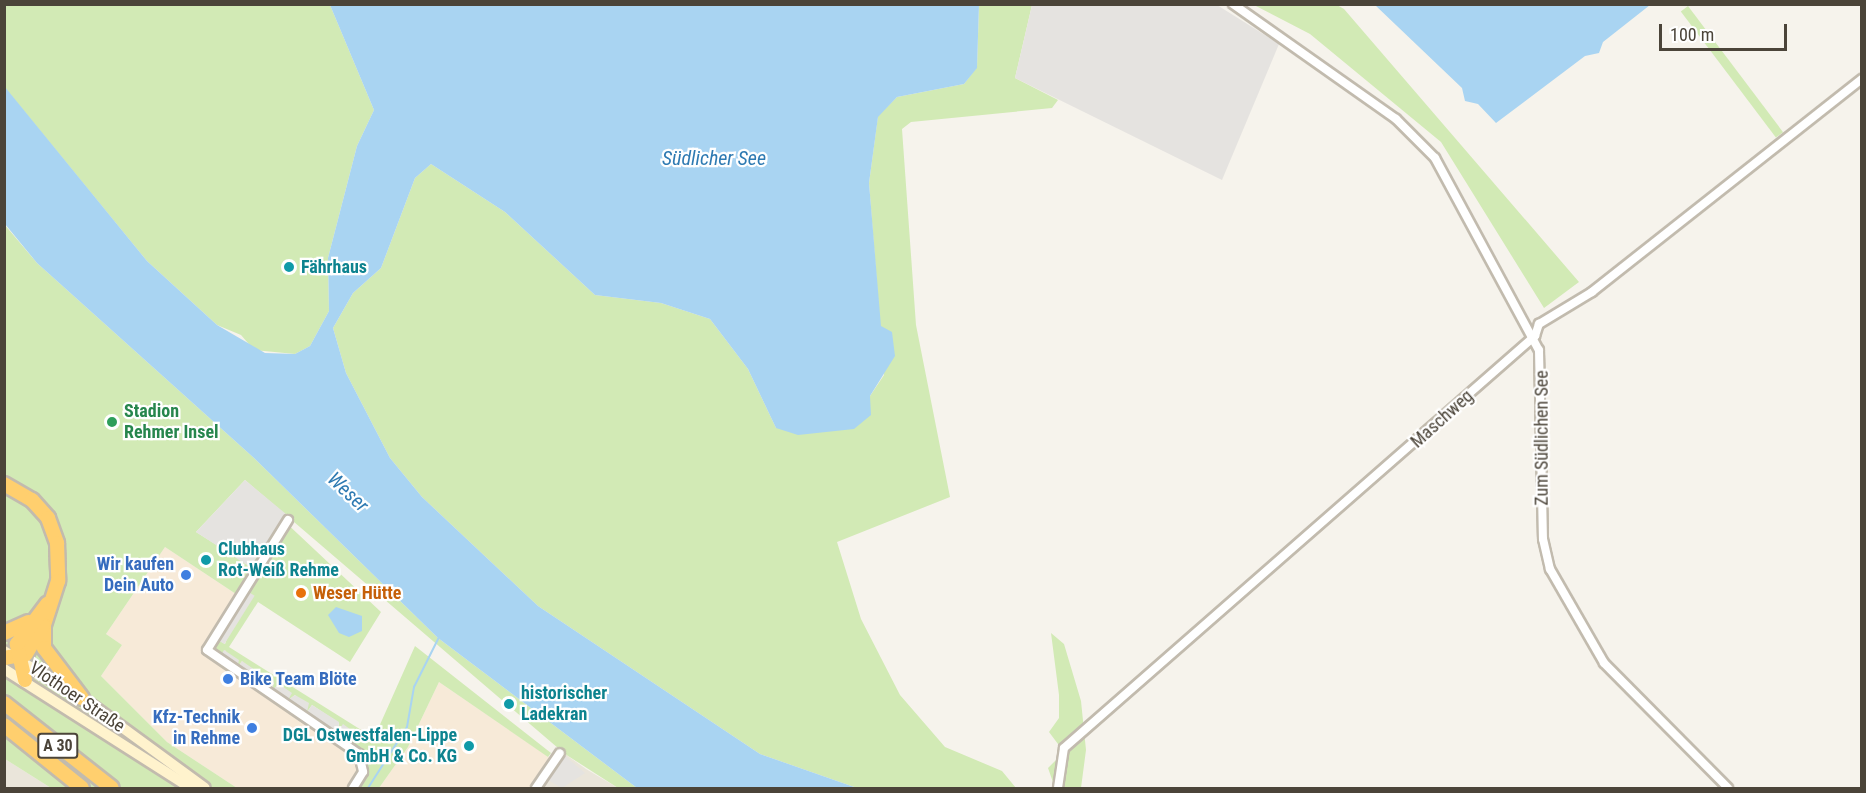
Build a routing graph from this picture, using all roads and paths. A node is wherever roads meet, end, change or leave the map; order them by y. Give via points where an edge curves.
1 (1233, 4) edge
2 (1862, 79) edge
3 (1534, 336) junction
4 (4, 484) edge
5 (288, 520) dead end
6 (39, 622) junction
7 (4, 633) edge
8 (8, 655) edge
9 (4, 669) edge
10 (25, 680) junction
11 (82, 698) junction
12 (4, 703) edge
13 (4, 726) edge
14 (4, 736) edge
15 (560, 753) dead end
16 (76, 789) edge
17 (82, 789) edge
18 (112, 789) edge
19 (191, 789) edge
20 (205, 789) edge
21 (353, 789) edge
22 (536, 789) edge
23 (1058, 789) edge
24 (1728, 789) edge

1 - 3 street, Zum Südlichen See via 1387,112 1435,158
2 - 3 street, Maschweg via 1592,292 1539,324
3 - 23 street, Maschweg via 1064,748
3 - 24 street, Zum Südlichen See via 1543,364 1543,538 1550,569 1604,663
4 - 6 highway via 32,500 48,518 60,561 51,599
5 - 21 street via 207,650 359,754 363,772
6 - 7 highway
6 - 8 highway via 26,654
6 - 11 highway via 47,657
8 - 10 highway
8 - 11 main road, Vlothoer Straße
9 - 10 main road, Vlothoer Straße
10 - 19 main road, Vlothoer Straße
11 - 20 main road, Vlothoer Straße
12 - 18 highway, A 30
13 - 17 highway, A 30
14 - 16 highway
15 - 22 street

